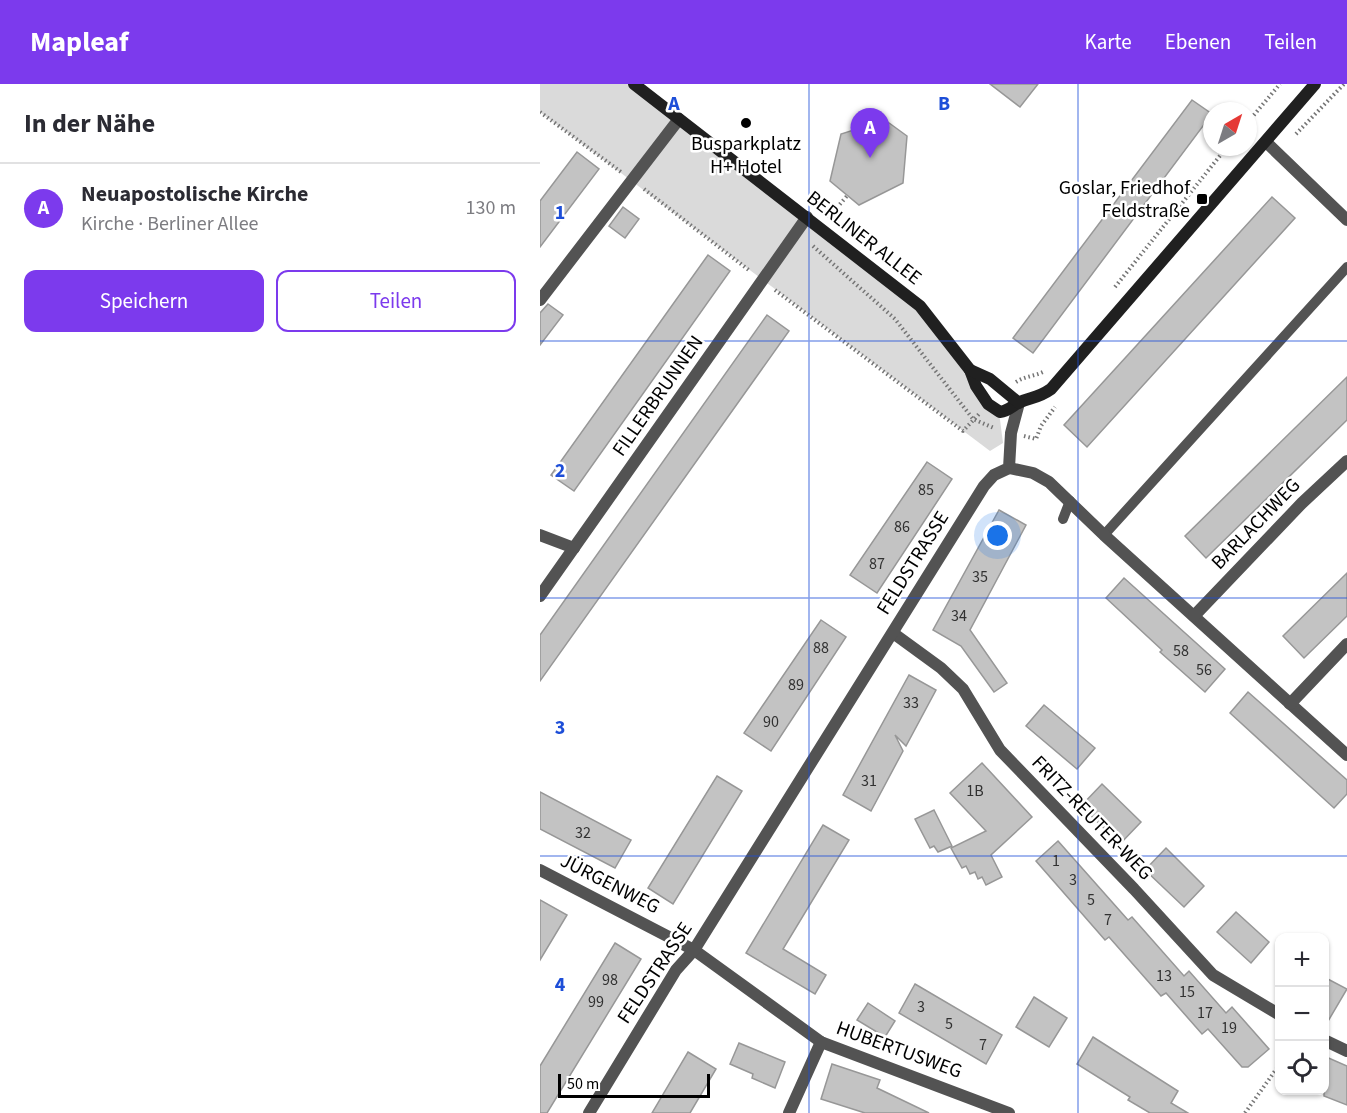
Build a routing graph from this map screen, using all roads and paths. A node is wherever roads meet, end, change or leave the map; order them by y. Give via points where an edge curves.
1 (634, 84) edge
2 (1280, 84) edge
3 (1315, 84) edge
4 (1257, 111) edge
5 (679, 119) junction
6 (1266, 142) junction
7 (1220, 156) edge
8 (847, 196) dead end
9 (807, 218) junction
10 (1347, 220) edge
11 (820, 228) junction
12 (798, 230) junction
13 (1347, 267) edge
14 (1110, 294) dead end
15 (540, 300) edge
16 (1049, 369) dead end
17 (970, 370) junction
18 (1004, 390) junction
19 (1019, 403) junction
20 (988, 404) junction
21 (1347, 461) edge
22 (1009, 468) junction
23 (1070, 501) junction
24 (1063, 519) dead end
25 (540, 535) edge
26 (1104, 535) junction
27 (574, 548) junction
28 (540, 596) edge
29 (1194, 616) junction
30 (892, 633) junction
31 (1347, 644) edge
32 (1290, 704) junction
33 (1347, 755) edge
34 (540, 870) edge
35 (694, 950) junction
36 (1275, 1013) edge
37 (1326, 1041) edge
38 (822, 1042) junction
39 (1347, 1052) edge
40 (1275, 1071) edge
41 (589, 1113) edge
42 (789, 1113) edge
43 (1009, 1113) edge
44 (1245, 1113) edge

1 - 5 street, BERLINER ALLEE
2 - 4 path
3 - 6 street
5 - 9 street, BERLINER ALLEE
5 - 15 street
6 - 10 street
6 - 19 street via 1051,389
7 - 14 path
8 - 11 path
9 - 11 street, BERLINER ALLEE
9 - 12 street, FILLERBRUNNEN
11 - 17 street, BERLINER ALLEE via 920,306
12 - 20 path via 895,319 974,420
12 - 27 street, FILLERBRUNNEN
13 - 26 lane
16 - 18 path via 1023,377
17 - 18 street, BERLINER ALLEE
17 - 20 street, BERLINER ALLEE
18 - 19 street, BERLINER ALLEE
19 - 20 street via 1006,412
19 - 22 street via 1011,433
21 - 29 street, BARLACHWEG
22 - 23 street via 1033,473
22 - 30 street, FELDSTRASSE via 994,475 984,486
23 - 24 lane
23 - 26 street
25 - 27 street
26 - 29 street
27 - 28 street, FILLERBRUNNEN
29 - 32 street
30 - 35 street, FELDSTRASSE
30 - 36 street, FRITZ-REUTER-WEG via 963,689 999,750 1213,975
31 - 32 street
32 - 33 street
34 - 35 street, JÜRGENWEG
35 - 38 street, HUBERTUSWEG
35 - 41 street, FELDSTRASSE via 676,970
37 - 39 street
38 - 42 street
38 - 43 street, HUBERTUSWEG
40 - 44 path

